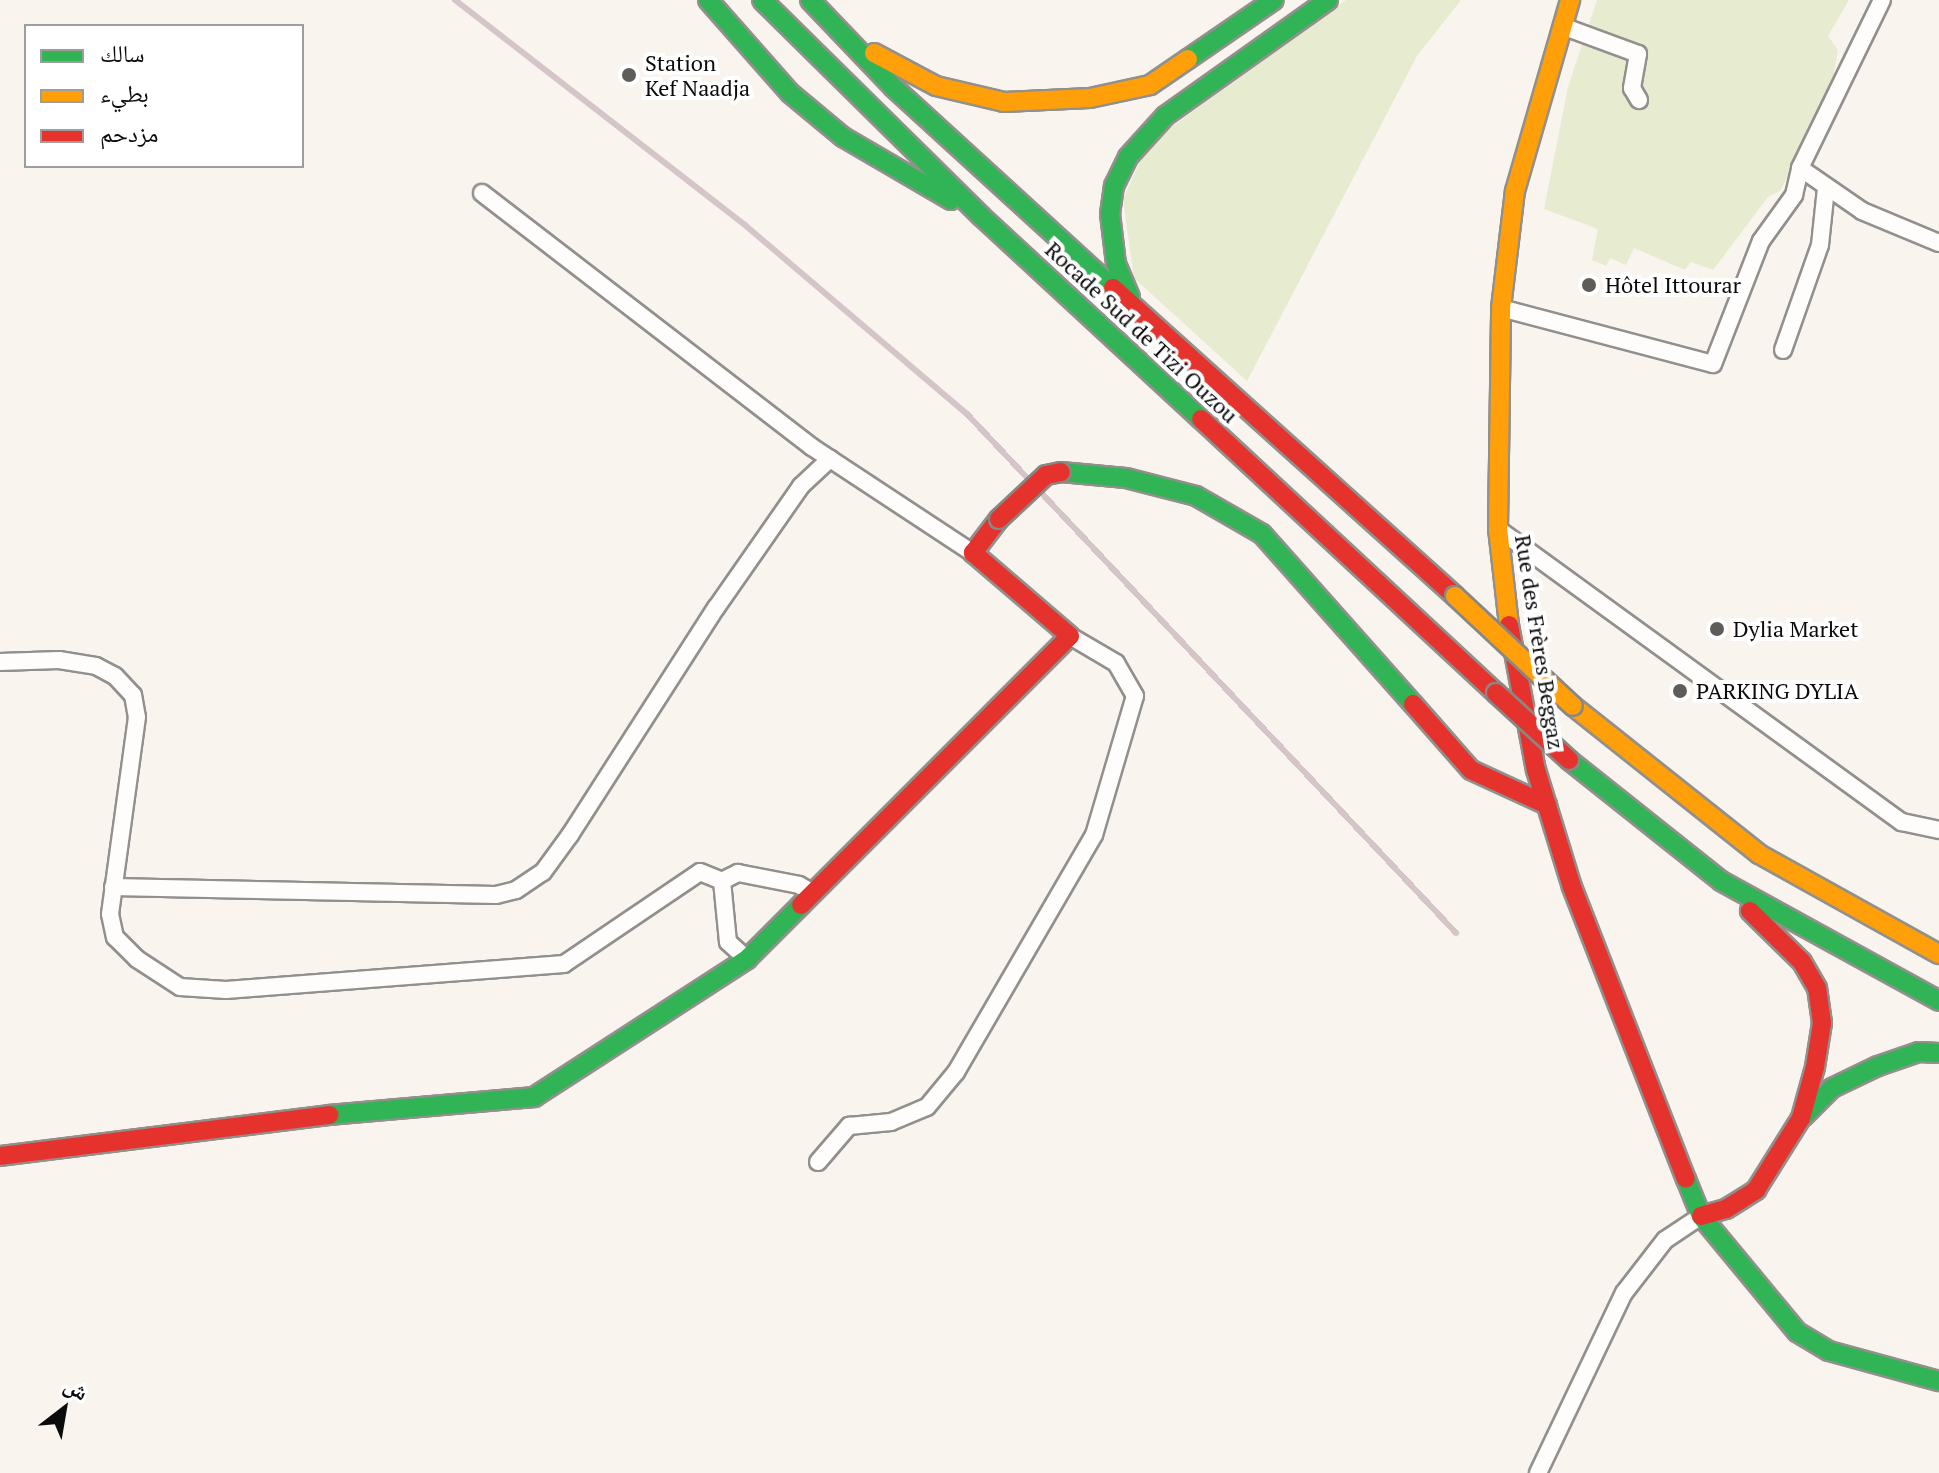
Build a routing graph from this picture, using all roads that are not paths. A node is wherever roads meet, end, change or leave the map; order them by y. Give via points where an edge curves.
1 (708, 0) edge
2 (762, 0) edge
3 (810, 0) edge
4 (1274, 0) edge
5 (1328, 0) edge
6 (1882, 0) edge
7 (1569, 2) edge
8 (1562, 26) junction
9 (836, 28) junction
10 (1639, 100) dead end
11 (1800, 168) junction
12 (1826, 188) junction
13 (482, 193) dead end
14 (981, 216) junction
15 (1939, 243) edge
16 (1134, 306) junction
17 (1501, 308) junction
18 (1783, 350) dead end
19 (830, 459) junction
20 (1498, 529) junction
21 (973, 553) junction
22 (1070, 636) junction
23 (0, 662) edge
24 (1547, 805) junction
25 (1939, 830) edge
26 (722, 881) junction
27 (1721, 881) junction
28 (113, 887) junction
29 (813, 893) junction
30 (1939, 954) edge
31 (747, 959) junction
32 (1939, 1001) edge
33 (1939, 1053) edge
34 (1801, 1118) junction
35 (0, 1156) edge
36 (818, 1162) dead end
37 (1701, 1216) junction
38 (1939, 1381) edge
39 (1538, 1473) edge

1 - 14 main road via 790,93 843,137
2 - 14 main road, Rocade Sud de Tizi Ouzou
3 - 9 main road, Rocade Sud de Tizi Ouzou
4 - 9 main road via 1150,85 1090,98 1004,102 936,86
5 - 16 main road via 1165,116 1128,157 1114,186 1110,214 1116,264
6 - 11 street
7 - 8 main road, Rue des Frères Beggaz
8 - 10 street via 1638,54 1632,88
8 - 17 main road, Rue des Frères Beggaz via 1515,191
9 - 16 main road, Rocade Sud de Tizi Ouzou via 904,98
11 - 12 street
11 - 17 street via 1794,195 1761,241 1744,277 1713,364
12 - 15 street via 1862,211
12 - 18 street via 1820,245
13 - 19 street
14 - 27 main road, Rocade Sud de Tizi Ouzou, bridge via 1569,760
16 - 30 main road, Rocade Sud de Tizi Ouzou, bridge via 1573,706 1759,854
17 - 20 main road, Rue des Frères Beggaz
19 - 21 street
19 - 28 street via 801,486 724,596 570,835 543,872 516,890 496,895
20 - 24 main road, Rue des Frères Beggaz via 1519,689
20 - 25 street via 1902,822
21 - 22 main road
21 - 24 main road, bridge via 999,519 1046,475 1126,478 1196,496 1262,534 1471,770
22 - 29 main road
22 - 36 street via 1116,663 1135,696 1094,835 956,1072 927,1107 891,1122 849,1126
23 - 28 street via 59,660 96,666 133,695 137,717
24 - 37 main road, Rue des Frères Beggaz via 1572,887
26 - 28 street via 700,872 564,964 202,991 157,975 115,937 110,914
26 - 29 street via 738,873 799,885
26 - 31 street via 728,942
27 - 32 main road
27 - 34 main road via 1802,962 1817,988 1822,1023
29 - 31 main road
31 - 35 main road via 534,1097 276,1120
33 - 34 main road via 1919,1052 1878,1066 1832,1088
34 - 37 main road via 1756,1190 1726,1209
37 - 38 main road, Rue des Frères Beggaz via 1797,1332 1829,1351
37 - 39 street via 1665,1240 1624,1293

